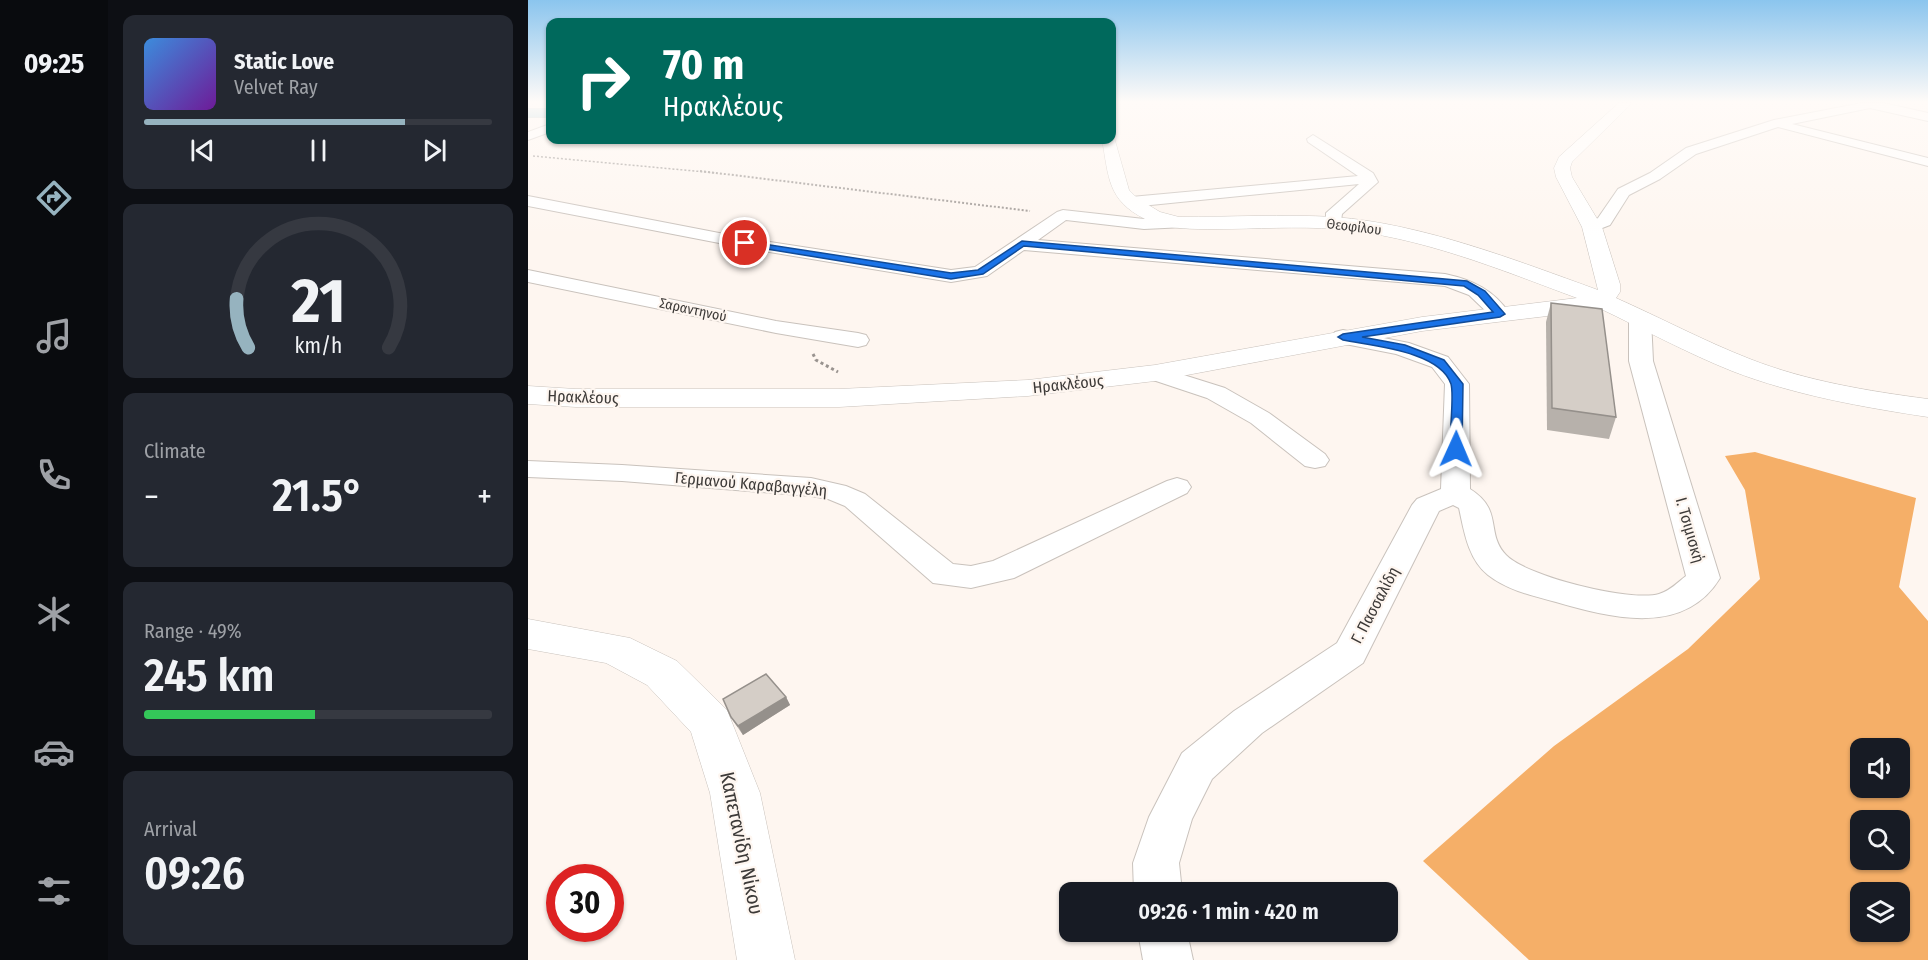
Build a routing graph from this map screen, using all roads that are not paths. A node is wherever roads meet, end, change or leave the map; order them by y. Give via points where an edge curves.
1 (1111, 148) edge
2 (1326, 148) edge
3 (1578, 148) edge
4 (1699, 148) edge
5 (1873, 148) edge
6 (1928, 162) edge
7 (1370, 179) junction
8 (528, 201) edge
9 (1131, 202) junction
10 (1179, 223) junction
11 (1334, 223) junction
12 (1593, 227) junction
13 (1022, 244) junction
14 (528, 276) edge
15 (1605, 292) junction
16 (1500, 314) junction
17 (1640, 319) junction
18 (1343, 337) junction
19 (858, 340) dead end
20 (1155, 373) junction
21 (528, 395) edge
22 (1928, 408) edge
23 (1315, 460) dead end
24 (528, 469) edge
25 (1177, 487) dead end
26 (1455, 493) junction
27 (528, 634) edge
28 (1157, 882) edge
29 (1165, 942) edge
30 (766, 960) edge
31 (1168, 960) edge

1 - 9 street via 1118,184
2 - 7 street
3 - 12 street via 1565,160 1563,177
4 - 12 street via 1623,192 1604,221
5 - 6 street
7 - 9 street
7 - 11 street via 1334,213
8 - 13 street via 745,243 951,276 980,272
9 - 10 street, Θεοφίλου via 1153,216
10 - 11 street, Θεοφίλου
10 - 13 street via 1144,224 1063,215
11 - 15 street, Θεοφίλου via 1416,237
12 - 15 street
13 - 16 street via 1445,280 1467,284 1482,293
14 - 19 street, Σαραντηνού
15 - 16 street, Ηρακλέους via 1581,305
15 - 17 street, Θεοφίλου
16 - 18 street, Ηρακλέους
17 - 22 street, Θεοφίλου via 1741,364 1797,383
17 - 26 street, Ι. Τσιμισκή via 1641,361 1703,578 1683,598 1654,607 1609,605 1522,580 1498,566 1485,549 1473,504
18 - 20 street, Ηρακλέους
18 - 26 street via 1401,348 1440,362 1457,384
20 - 21 street, Ηρακλέους via 974,393 839,398
20 - 23 street via 1216,393 1260,418
24 - 25 street, Γερμανού Καραβαγγέλη via 669,476 836,492 855,500 945,575 971,577 1002,570
26 - 28 street, Γ. Πασσαλίδη via 1427,505 1350,653 1248,722 1197,766 1171,816 1156,863
27 - 30 street, Καπετανίδη Νίκου via 615,649 662,673 711,723 735,793
29 - 31 street

